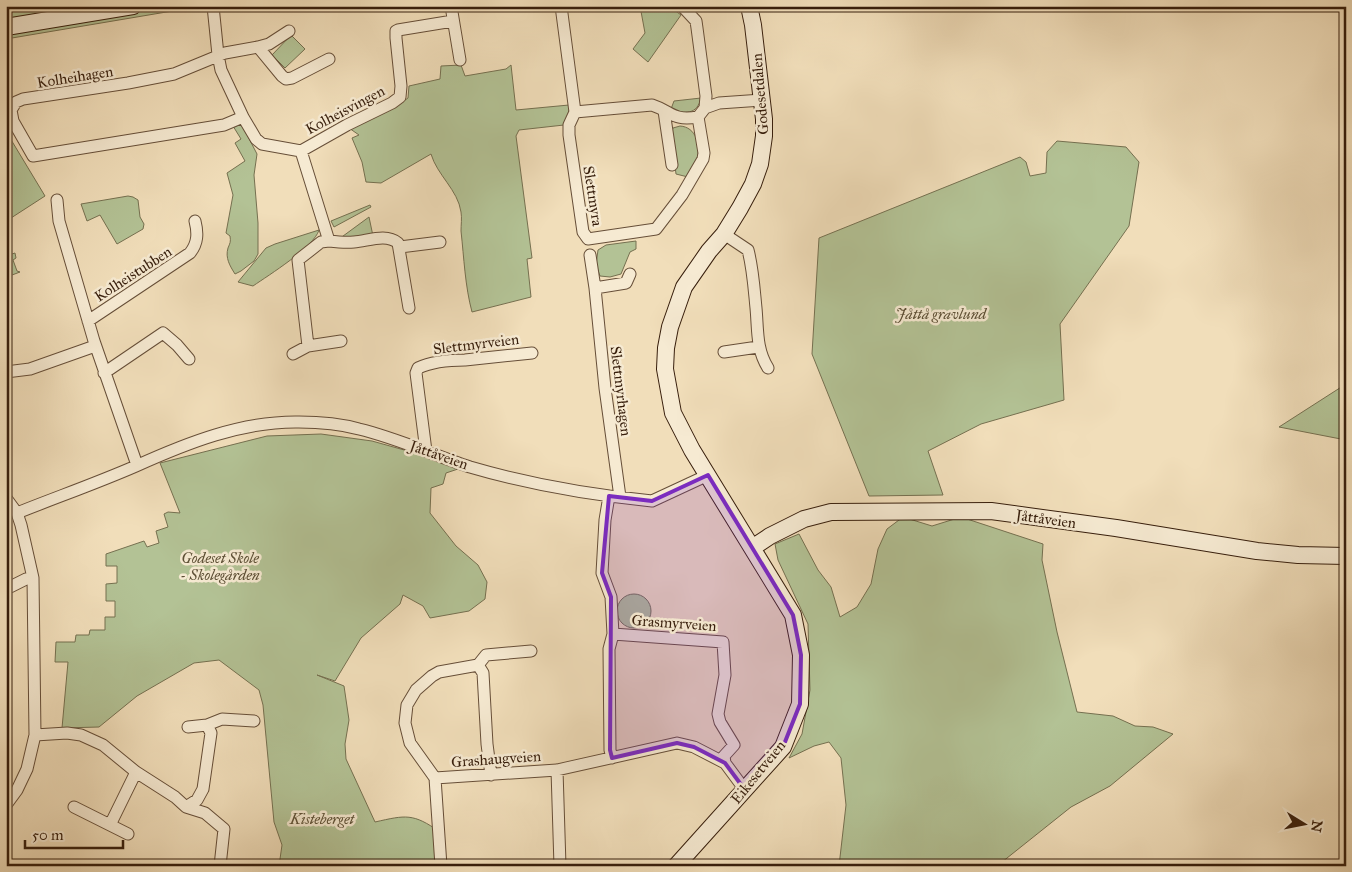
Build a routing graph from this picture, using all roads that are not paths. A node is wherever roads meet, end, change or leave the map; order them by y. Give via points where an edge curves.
1 (133, 6) edge
2 (212, 6) edge
3 (451, 6) edge
4 (561, 6) edge
5 (682, 6) edge
6 (749, 6) edge
7 (453, 21) junction
8 (6, 27) edge
9 (289, 31) dead end
10 (258, 47) junction
11 (218, 55) junction
12 (329, 60) dead end
13 (460, 60) dead end
14 (762, 100) junction
15 (664, 111) junction
16 (575, 112) junction
17 (701, 112) junction
18 (243, 117) junction
19 (301, 151) junction
20 (672, 165) dead end
21 (57, 200) dead end
22 (195, 221) dead end
23 (724, 234) junction
24 (329, 241) junction
25 (440, 242) dead end
26 (400, 247) junction
27 (590, 255) dead end
28 (630, 274) dead end
29 (595, 288) junction
30 (408, 309) dead end
31 (88, 321) junction
32 (341, 341) dead end
33 (95, 346) junction
34 (308, 346) junction
35 (758, 347) junction
36 (724, 352) dead end
37 (532, 353) dead end
38 (293, 354) dead end
39 (189, 359) dead end
40 (768, 368) dead end
41 (6, 372) edge
42 (104, 373) junction
43 (426, 451) junction
44 (137, 465) junction
45 (708, 475) junction
46 (615, 497) junction
47 (6, 498) edge
48 (17, 513) junction
49 (605, 520) joint
50 (752, 548) junction
51 (1346, 556) edge
52 (32, 578) junction
53 (6, 589) edge
54 (612, 634) junction
55 (531, 651) dead end
56 (478, 665) junction
57 (254, 722) dead end
58 (207, 725) junction
59 (188, 727) dead end
60 (35, 736) junction
61 (612, 758) junction
62 (725, 763) junction
63 (557, 770) junction
64 (136, 772) junction
65 (490, 775) junction
66 (435, 778) junction
67 (745, 790) junction
68 (6, 805) edge
69 (186, 806) junction
70 (74, 807) dead end
71 (110, 824) junction
72 (128, 834) dead end
73 (220, 866) edge
74 (441, 866) edge
75 (560, 866) edge
76 (676, 866) edge

1 - 8 main road
2 - 11 street, Kolheisvingen
3 - 7 street
4 - 16 street, Slettmyra
5 - 17 street, Slettmyra via 696,21 706,96
6 - 14 main road, Godesetdalen
7 - 13 street
7 - 19 street, Kolheisvingen via 396,31 400,97
9 - 10 street, Kolheihagen
10 - 11 street, Kolheihagen
10 - 12 street via 286,79
11 - 18 street, Kolheisvingen
11 - 18 street, Kolheihagen via 174,74 23,99 13,105 11,115 33,156 224,125
14 - 17 street via 719,103
14 - 23 main road, Godesetdalen via 764,136 760,164 753,184
15 - 16 street via 652,105
15 - 17 street via 683,119
15 - 20 street
16 - 17 street, Slettmyra via 569,125 570,146 583,232 588,239 656,229 682,195 703,159
18 - 19 street, Kolheisvingen via 262,144
19 - 24 street, Kolheisvingen
21 - 31 street, Kolheistubben via 59,221
22 - 31 street, Kolheistubben via 197,235 190,253
23 - 35 street via 748,250
23 - 45 main road, Godesetdalen via 684,286 666,348 665,369 673,413
24 - 26 street via 387,238 393,239
24 - 34 street via 321,242 298,260
25 - 26 street
26 - 30 street
27 - 29 street, Slettmyrhagen
28 - 29 street via 626,283
29 - 46 street, Slettmyrhagen
31 - 33 street, Kolheistubben
32 - 34 street
33 - 41 street via 30,369
33 - 42 street, Kolheistubben
34 - 38 street
35 - 36 street
35 - 40 street
37 - 43 street, Slettmyrveien via 453,356 421,367 417,371
39 - 42 street via 163,333
42 - 44 street, Kolheistubben
43 - 44 street, Jåttåveien via 358,428 300,422 274,423 227,431
43 - 46 street, Jåttåveien via 532,482
44 - 48 street
45 - 46 street, Jåttåveien via 652,501
45 - 50 main road, Eikesetveien
46 - 49 street, Slettmyrhagen
47 - 48 street
48 - 52 street
49 - 54 street, Grasmyrveien via 602,573 611,597
50 - 51 main road, Jåttåveien via 804,519 831,512 991,511 1257,551
50 - 67 main road, Eikesetveien via 793,615 801,655 800,704 783,747
52 - 53 street
52 - 60 street
54 - 61 street, Grasmyrveien via 609,649
54 - 62 street, Grasmyrveien via 723,642 725,675 718,714 734,745 724,756
55 - 56 street via 486,655
56 - 65 street via 483,673
56 - 66 street via 439,672 416,690 406,705 405,723 410,743
57 - 58 street via 222,719
58 - 59 street
58 - 69 street via 210,733 203,790 197,800
60 - 64 street via 81,735 103,745
60 - 68 street via 26,769
61 - 62 street, Grashaugveien via 677,743 694,746
61 - 63 street, Grashaugveien
62 - 67 street, Grashaugveien
63 - 65 street, Grashaugveien
63 - 75 street, Grashaugveien
64 - 69 street
64 - 71 street
65 - 66 street, Grashaugveien
66 - 74 street, Grashaugveien
67 - 76 main road, Eikesetveien
69 - 73 street via 205,813 224,830
70 - 71 street
71 - 72 street

